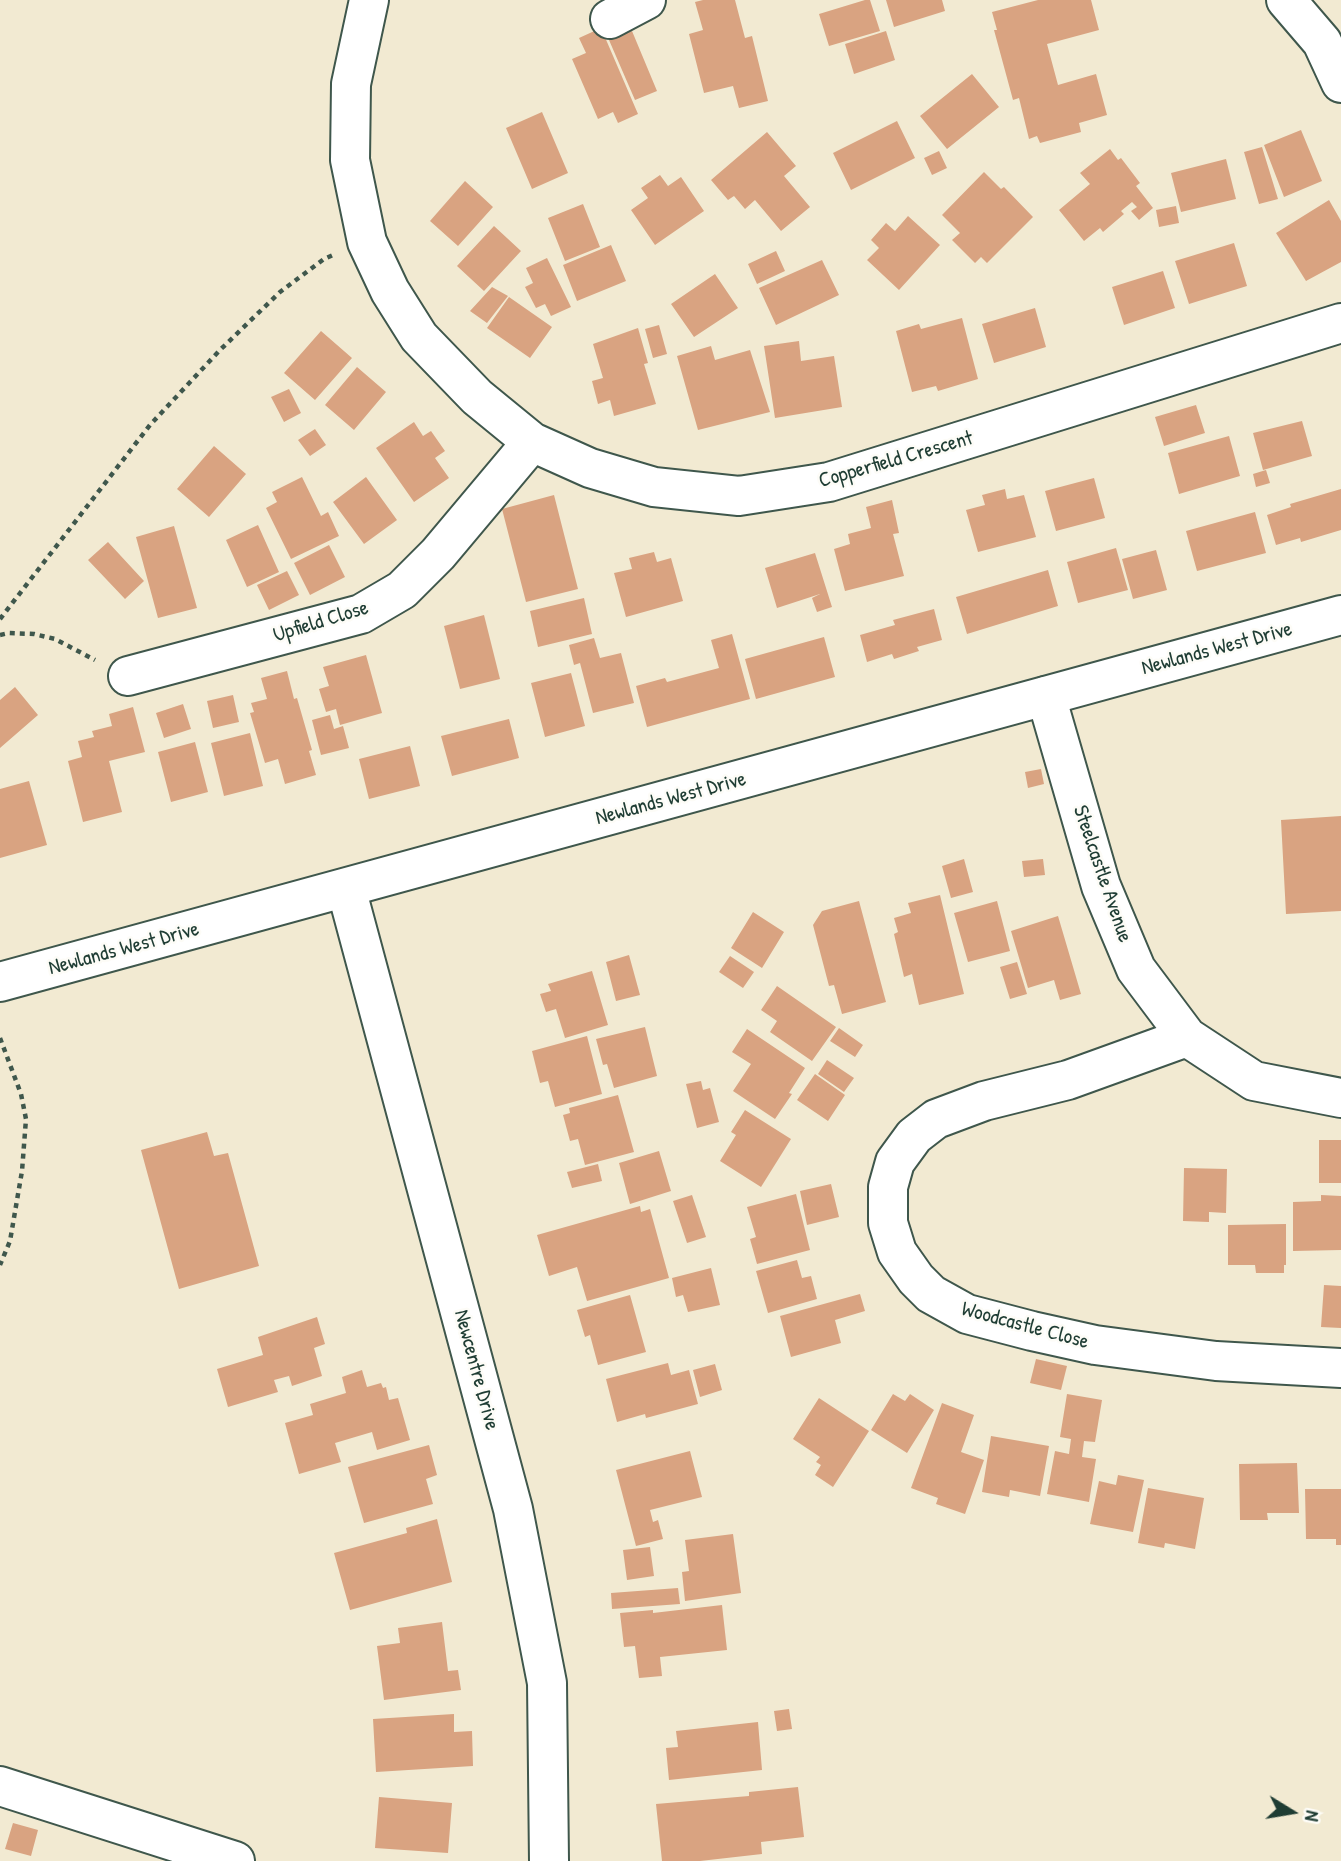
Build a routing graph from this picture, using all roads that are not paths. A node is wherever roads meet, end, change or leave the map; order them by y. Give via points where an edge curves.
1 (369, 0) edge
2 (646, 0) edge
3 (1286, 0) edge
4 (610, 19) dead end
5 (1341, 83) edge
6 (1341, 323) edge
7 (532, 442) junction
8 (1341, 615) edge
9 (128, 676) road end
10 (1046, 696) junction
11 (346, 888) junction
12 (0, 982) edge
13 (1187, 1037) junction
14 (1341, 1098) edge
15 (1341, 1368) edge
16 (0, 1786) edge
17 (235, 1861) edge
18 (549, 1861) edge

1 - 7 street, Copperfield Crescent via 351,85 350,160 367,242 419,337 477,397
2 - 4 street
3 - 5 street via 1322,42
6 - 7 street, Copperfield Crescent via 829,482 739,496 654,487 590,468
7 - 9 street, Upfield Close via 438,554 402,590 361,614
8 - 10 street, Newlands West Drive
10 - 11 street, Newlands West Drive
10 - 13 street, Steelcastle Avenue via 1101,886 1136,969
11 - 12 street, Newlands West Drive
11 - 18 street, Newcentre Drive via 513,1509 547,1683
13 - 14 street, Steelcastle Avenue via 1254,1081
13 - 15 street, Woodcastle Close via 1068,1080 936,1119 914,1136 895,1162 888,1187 888,1223 897,1252 930,1294 967,1314 1032,1331 1095,1345 1216,1361
16 - 17 street

